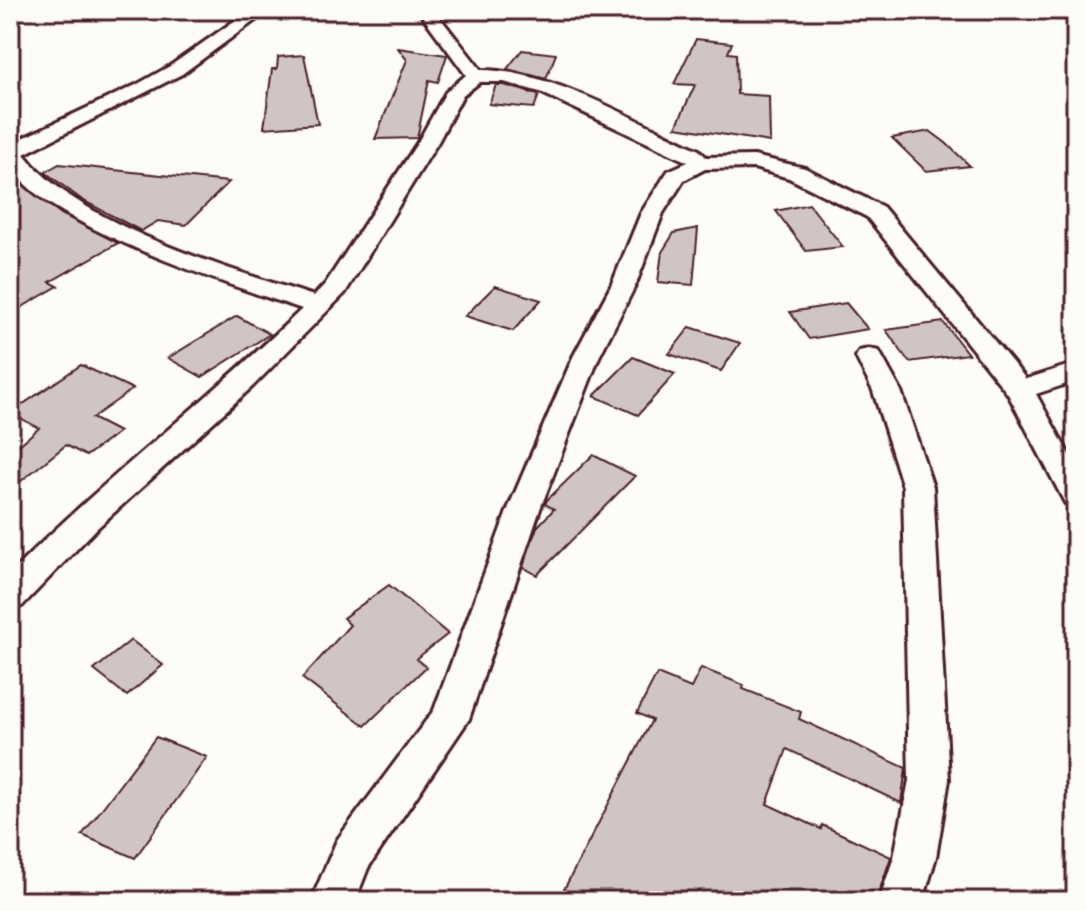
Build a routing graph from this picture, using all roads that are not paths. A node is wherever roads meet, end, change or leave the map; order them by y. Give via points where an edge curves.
1 (261, 10) edge
2 (426, 10) edge
3 (476, 76) junction
4 (10, 151) edge
5 (701, 163) junction
6 (319, 306) junction
7 (869, 357) dead end
8 (1076, 372) edge
9 (1020, 390) junction
10 (1076, 495) edge
11 (10, 596) edge
12 (333, 901) edge
13 (901, 901) edge

1 - 4 street via 143,89
2 - 3 street
3 - 5 street via 505,76 547,88 692,154
3 - 6 street via 455,92 336,288
4 - 6 street via 37,184 143,243
5 - 9 street via 754,162 797,173 875,212
5 - 12 street via 676,176 652,213 624,284 586,357 524,509 450,719 352,855
6 - 11 street via 228,395 135,473
7 - 13 street via 887,391 918,487 929,780
8 - 9 street
9 - 10 street

